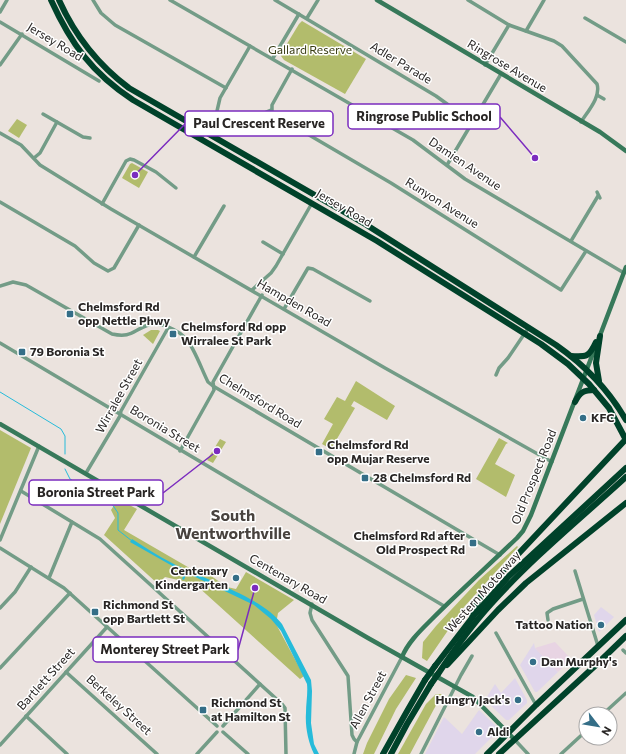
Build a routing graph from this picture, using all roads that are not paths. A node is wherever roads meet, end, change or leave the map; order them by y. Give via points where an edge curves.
1 (7, 0) edge
2 (51, 0) edge
3 (59, 0) edge
4 (93, 0) edge
5 (170, 0) edge
6 (275, 0) edge
7 (318, 0) edge
8 (377, 0) edge
9 (468, 0) edge
10 (544, 0) edge
11 (0, 12) edge
12 (299, 14) junction
13 (307, 18) junction
14 (585, 18) dead end
15 (0, 22) edge
16 (509, 24) junction
17 (526, 31) junction
18 (22, 34) junction
19 (626, 42) edge
20 (250, 46) junction
21 (273, 58) junction
22 (0, 65) edge
23 (485, 65) junction
24 (292, 69) junction
25 (501, 74) junction
26 (99, 81) dead end
27 (226, 88) junction
28 (597, 95) junction
29 (604, 98) dead end
30 (272, 110) junction
31 (264, 113) dead end
32 (43, 114) dead end
33 (57, 122) junction
34 (472, 122) junction
35 (581, 122) junction
36 (205, 132) junction
37 (0, 133) edge
38 (90, 138) dead end
39 (201, 139) junction
40 (626, 151) edge
41 (31, 154) junction
42 (128, 154) dead end
43 (26, 157) dead end
44 (34, 158) junction
45 (129, 159) junction
46 (447, 165) junction
47 (176, 188) dead end
48 (598, 195) dead end
49 (0, 202) edge
50 (312, 202) junction
51 (102, 204) junction
52 (224, 206) dead end
53 (139, 225) junction
54 (571, 241) junction
55 (263, 242) dead end
56 (586, 251) junction
57 (283, 254) junction
58 (194, 257) junction
59 (625, 269) edge
60 (0, 286) edge
61 (252, 290) junction
62 (262, 296) junction
63 (370, 301) dead end
64 (284, 309) junction
65 (529, 327) junction
66 (168, 328) junction
67 (525, 333) junction
68 (600, 336) junction
69 (0, 343) edge
70 (571, 356) junction
71 (587, 370) junction
72 (496, 375) dead end
73 (584, 378) junction
74 (600, 383) junction
75 (213, 386) junction
76 (594, 390) junction
77 (614, 400) junction
78 (575, 402) junction
79 (626, 410) edge
80 (120, 414) junction
81 (626, 420) edge
82 (0, 424) edge
83 (626, 440) edge
84 (39, 446) junction
85 (180, 451) junction
86 (552, 462) junction
87 (626, 468) edge
88 (86, 473) junction
89 (626, 477) edge
90 (21, 491) junction
91 (626, 503) edge
92 (626, 508) edge
93 (604, 521) junction
94 (72, 522) junction
95 (0, 540) edge
96 (0, 546) edge
97 (500, 555) junction
98 (31, 567) junction
99 (575, 571) dead end
100 (49, 578) junction
101 (70, 593) junction
102 (583, 599) junction
103 (312, 604) junction
104 (444, 606) junction
105 (0, 608) edge
106 (548, 620) dead end
107 (626, 620) edge
108 (107, 627) junction
109 (464, 627) junction
110 (496, 633) dead end
111 (626, 636) edge
112 (598, 647) junction
113 (472, 656) dead end
114 (402, 657) junction
115 (0, 668) edge
116 (439, 670) junction
117 (66, 672) junction
118 (428, 682) junction
119 (260, 684) junction
120 (456, 687) junction
121 (626, 693) edge
122 (536, 705) junction
123 (612, 706) edge
124 (26, 716) junction
125 (217, 726) junction
126 (223, 726) junction
127 (217, 732) junction
128 (223, 732) junction
129 (508, 732) junction
130 (578, 738) edge
131 (514, 739) junction
132 (357, 742) junction
133 (0, 746) edge
134 (67, 754) edge
135 (158, 754) edge
136 (197, 754) edge
137 (248, 754) edge
138 (286, 754) edge
139 (354, 754) edge
140 (383, 754) edge
141 (391, 754) edge
142 (421, 754) edge
143 (486, 754) edge
144 (499, 754) edge
145 (528, 754) edge
146 (561, 754) edge

1 - 11 street
2 - 39 highway, Jersey Road via 65,30 76,46 107,80 133,100
3 - 36 highway, Jersey Road via 80,40 105,68 132,90
4 - 27 street via 101,13 115,25
5 - 20 street, Damien Avenue
6 - 12 street, Adler Parade
7 - 13 street
8 - 23 main road, Ringrose Avenue
9 - 16 street
10 - 17 street
12 - 13 street, Adler Parade
12 - 21 street
13 - 34 street, Adler Parade via 436,96
14 - 19 street
15 - 18 street, Jersey Road
16 - 17 street
16 - 23 street
17 - 28 street via 562,46 597,84
18 - 22 street
18 - 26 street, Jersey Road
20 - 21 street, Damien Avenue
20 - 27 street
21 - 24 street, Damien Avenue
23 - 25 main road, Ringrose Avenue
24 - 30 street via 272,103
24 - 46 street, Damien Avenue via 413,140
25 - 34 street
25 - 35 main road, Ringrose Avenue
27 - 36 street
28 - 29 street
28 - 35 street
30 - 31 street
30 - 56 street, Runyon Avenue via 276,115 391,183 561,290
32 - 33 street
33 - 38 street via 83,137
33 - 44 street via 39,154
34 - 46 street
35 - 40 main road, Ringrose Avenue
36 - 39 street
36 - 65 highway, Jersey Road via 365,224
37 - 41 street, Hampden Road
39 - 50 highway, Jersey Road
41 - 43 street
41 - 44 street, Hampden Road
42 - 45 street
44 - 51 street, Hampden Road
45 - 47 street via 156,172
45 - 51 street
46 - 54 street, Damien Avenue via 467,180
48 - 54 street
49 - 53 street via 75,246 94,263 108,271 114,268
50 - 57 street
50 - 67 highway, Jersey Road
51 - 53 street, Hampden Road
52 - 58 street
53 - 58 street, Hampden Road
54 - 56 street, Damien Avenue
55 - 57 street
56 - 59 street, Damien Avenue
57 - 61 street via 270,273
58 - 61 street, Hampden Road
59 - 68 main road, Old Prospect Road
60 - 66 street, Chelmsford Road via 13,282 26,285 112,334 130,334 153,324
61 - 62 street, Hampden Road
62 - 64 street, Hampden Road
62 - 75 street
63 - 64 street via 308,268
64 - 86 street, Hampden Road
65 - 67 street
65 - 70 highway, Jersey Road
66 - 75 street, Chelmsford Road via 187,340 208,382
66 - 80 street, Wirralee Street
67 - 72 street
67 - 73 highway, Jersey Road
68 - 70 highway via 587,356
68 - 71 main road, Old Prospect Road
68 - 74 highway via 596,363
69 - 80 street, Boronia Street
70 - 71 highway, Jersey Road
71 - 73 main road, Old Prospect Road
71 - 74 highway, Jersey Road
73 - 76 highway, Jersey Road
73 - 78 main road, Old Prospect Road
74 - 77 highway, Jersey Road
75 - 85 street via 214,390
75 - 97 street, Chelmsford Road
76 - 78 highway via 583,391
76 - 83 highway, Jersey Road via 609,408
77 - 79 highway
77 - 81 highway, Jersey Road
78 - 86 main road, Old Prospect Road
80 - 85 street, Boronia Street
80 - 88 street, Wirralee Street
82 - 84 main road, Centenary Road
83 - 109 highway via 487,588
84 - 88 main road, Centenary Road
84 - 90 street
85 - 104 street, Boronia Street
86 - 97 main road, Old Prospect Road via 527,524
87 - 109 highway, Western Motorway via 509,576
88 - 103 main road, Centenary Road
89 - 116 highway, Western Motorway via 511,583 474,624
90 - 94 street
90 - 95 street
91 - 93 highway
92 - 93 highway
93 - 116 highway via 526,583 460,652
94 - 100 street
94 - 119 street via 102,541
96 - 98 street
97 - 104 main road, Old Prospect Road
98 - 100 street
98 - 105 street via 15,592
99 - 102 street
100 - 101 street
101 - 108 street
101 - 115 street
102 - 106 street via 553,609 547,613
102 - 112 street
103 - 114 main road, Centenary Road
103 - 132 street via 312,620 348,676 352,734
104 - 114 main road, Old Prospect Road via 409,644
107 - 112 highway
108 - 117 street, Bartlett Street
108 - 125 street
109 - 116 highway, Western Motorway
110 - 122 street
111 - 131 highway
112 - 122 highway
113 - 120 street
114 - 120 main road, Centenary Road
114 - 132 street, Allen Street
116 - 118 highway, Western Motorway, bridge
117 - 124 street, Bartlett Street
117 - 135 street, Berkeley Street
118 - 140 highway, Western Motorway via 406,712
118 - 141 highway, Western Motorway
119 - 126 street
119 - 138 street via 284,707
120 - 129 main road, Centenary Road via 473,697
120 - 142 street
121 - 123 street
122 - 129 highway
124 - 133 street, Bartlett Street
124 - 134 street
125 - 126 street
125 - 127 street
126 - 128 street
127 - 128 street
127 - 136 street
128 - 137 street
129 - 131 main road, Centenary Road
129 - 143 highway
130 - 146 street
131 - 144 highway
131 - 145 street
132 - 139 street, Allen Street

